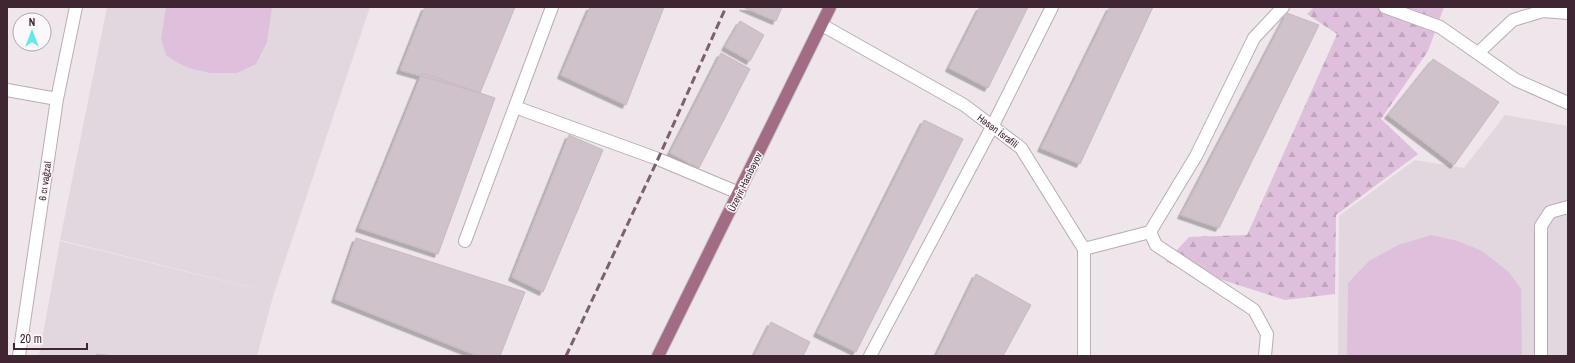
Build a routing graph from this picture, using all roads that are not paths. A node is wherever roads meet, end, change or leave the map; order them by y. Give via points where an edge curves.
1 (76, 7) edge
2 (552, 7) edge
3 (830, 7) edge
4 (1052, 7) edge
5 (1282, 7) edge
6 (1385, 7) edge
7 (1543, 9) edge
8 (1568, 13) edge
9 (822, 24) junction
10 (1478, 53) junction
11 (7, 90) edge
12 (57, 99) junction
13 (1568, 103) edge
14 (515, 107) junction
15 (992, 126) junction
16 (739, 193) junction
17 (1568, 207) edge
18 (1150, 232) junction
19 (465, 241) dead end
20 (1084, 249) junction
21 (19, 356) edge
22 (658, 356) edge
23 (870, 356) edge
24 (1084, 356) edge
25 (1265, 356) edge
26 (1541, 356) edge

1 - 12 street, 6 cı vağzal
2 - 14 street
3 - 9 main road, Üzeyir Hacıbəyov
4 - 15 street
5 - 18 street via 1254,38 1196,156
6 - 10 street via 1440,26
7 - 8 street
7 - 10 street via 1513,20
9 - 15 street, Həsən İsrafili via 964,106
9 - 16 main road, Üzeyir Hacıbəyov
10 - 13 street via 1516,80
11 - 12 street
12 - 21 street, 6 cı vağzal
14 - 16 street via 658,159
14 - 19 street
15 - 20 street, Həsən İsrafili via 1021,148
15 - 23 street
16 - 22 main road, Üzeyir Hacıbəyov
17 - 26 street via 1550,212 1541,226
18 - 20 street
18 - 25 street via 1156,245 1254,310 1267,334
20 - 24 street

